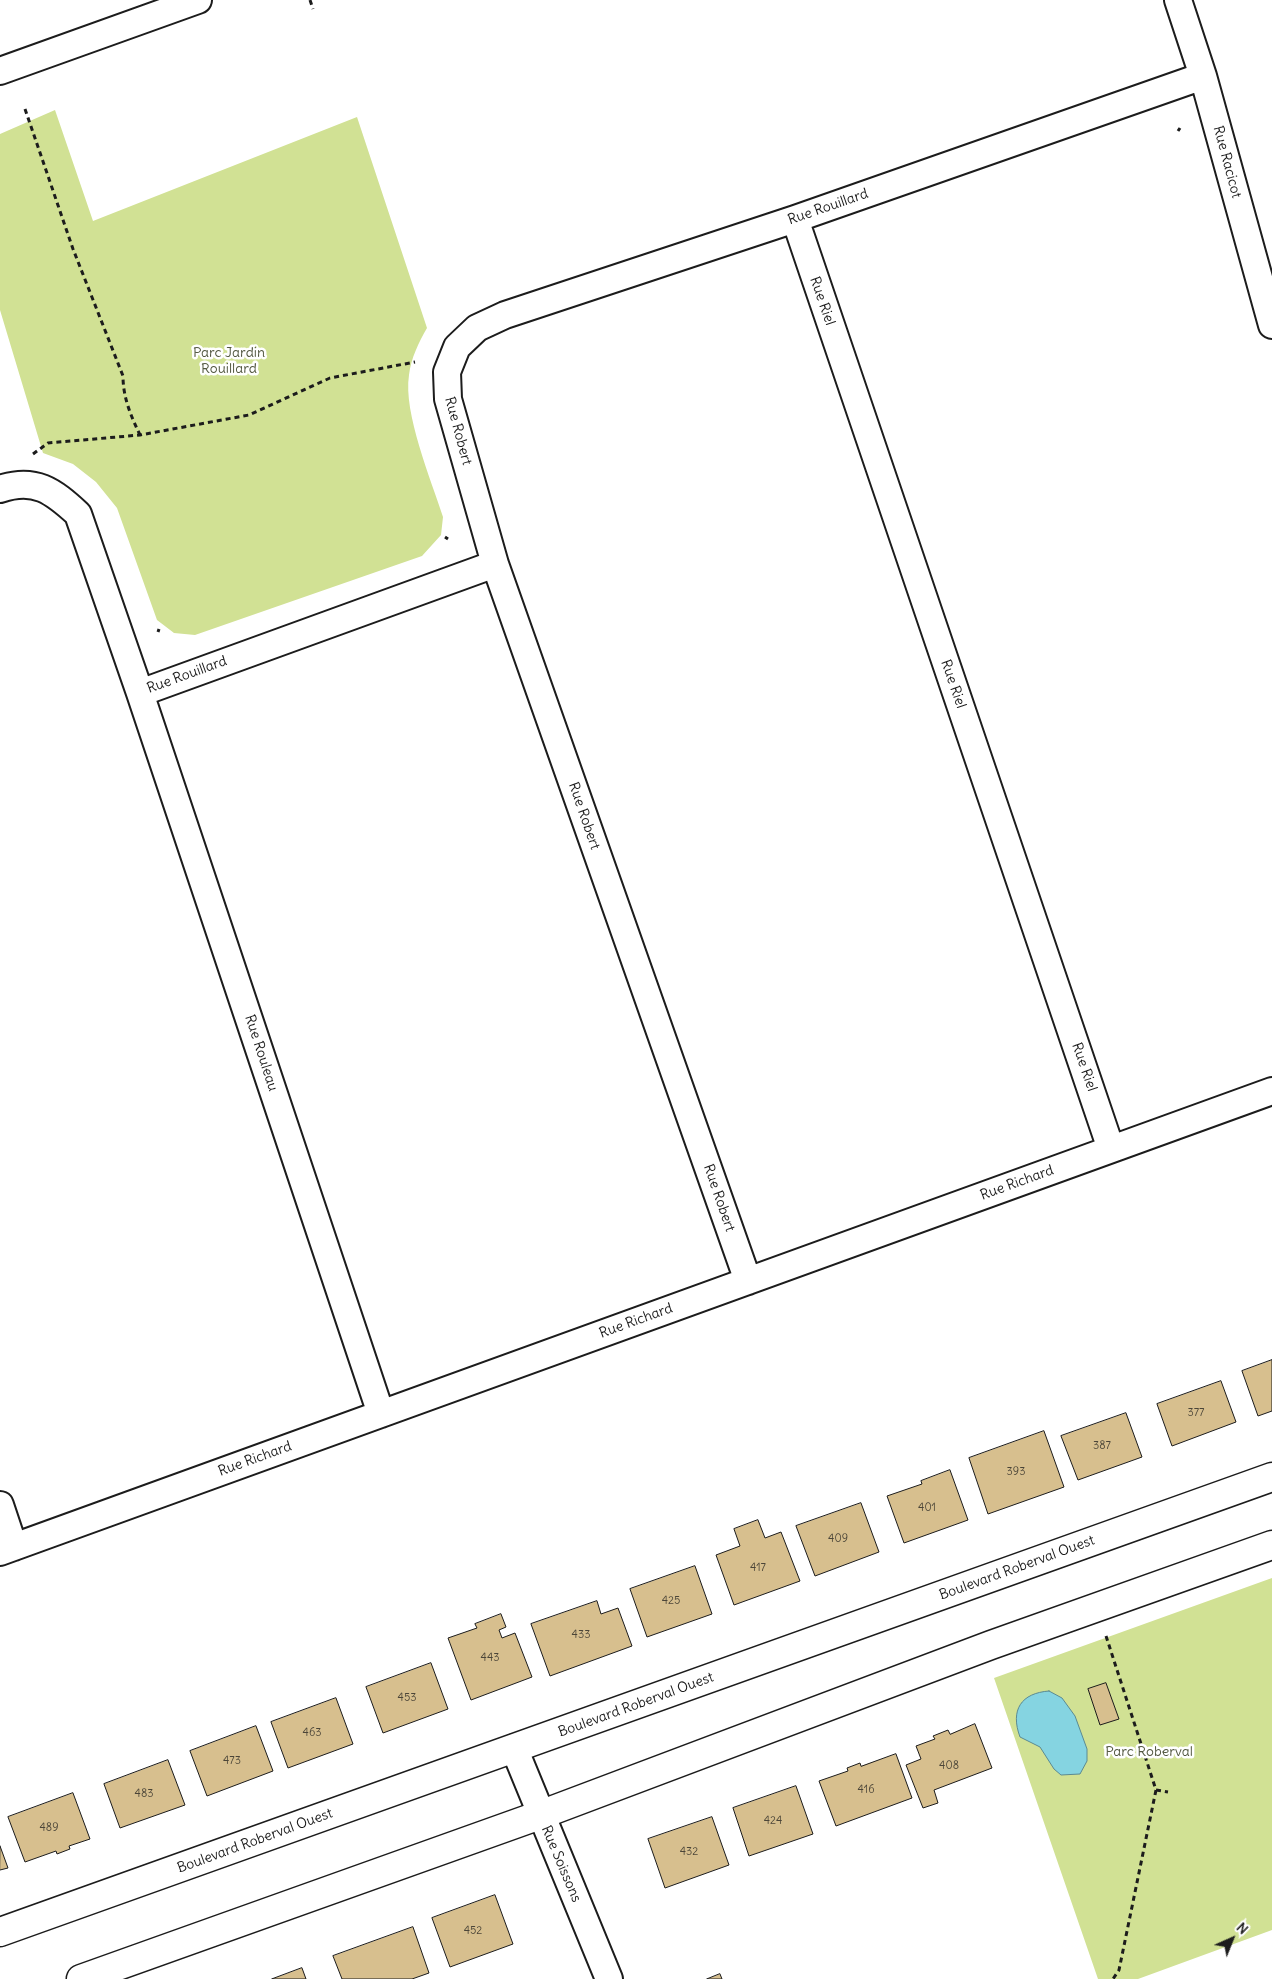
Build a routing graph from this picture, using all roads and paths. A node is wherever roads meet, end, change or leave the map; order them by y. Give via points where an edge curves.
1 (198, 0) edge
2 (310, 0) edge
3 (1178, 0) edge
4 (313, 10) dead end
5 (0, 71) edge
6 (1203, 76) junction
7 (25, 109) dead end
8 (795, 219) junction
9 (1272, 325) edge
10 (457, 347) joint
11 (415, 362) dead end
12 (140, 435) junction
13 (34, 453) dead end
14 (0, 489) edge
15 (495, 564) junction
16 (140, 692) junction
17 (1272, 1091) edge
18 (1112, 1149) junction
19 (748, 1281) junction
20 (381, 1414) junction
21 (1272, 1477) edge
22 (0, 1505) edge
23 (1272, 1545) edge
24 (7, 1549) edge
25 (1104, 1629) dead end
26 (514, 1748) junction
27 (1156, 1790) junction
28 (1168, 1792) dead end
29 (540, 1815) junction
30 (0, 1932) edge
31 (81, 1979) edge
32 (608, 1979) edge
33 (1113, 1979) edge

1 - 5 street
2 - 4 path
3 - 6 street, Rue Racicot
6 - 8 street, Rue Rouillard
6 - 9 street, Rue Racicot
7 - 12 path via 73,248 123,376 126,402
8 - 10 street, Rue Rouillard via 506,315 477,328
8 - 18 street, Rue Riel
10 - 15 street, Rue Robert via 447,372 448,399
11 - 12 path via 330,378 249,415
12 - 13 path via 48,443
14 - 16 street, Rue Rouillard via 32,484 56,494 78,514
15 - 16 street, Rue Rouillard
15 - 19 street, Rue Robert
16 - 20 street, Rue Rouleau
17 - 18 street, Rue Richard
18 - 19 street, Rue Richard
19 - 20 street, Rue Richard
20 - 24 street, Rue Richard
21 - 26 street, Boulevard Roberval Ouest
22 - 24 street
23 - 29 street via 991,1645
25 - 27 path
26 - 29 street, Rue Soissons
26 - 30 street, Boulevard Roberval Ouest
27 - 28 path
27 - 33 path via 1119,1970
29 - 31 street
29 - 32 street, Rue Soissons

